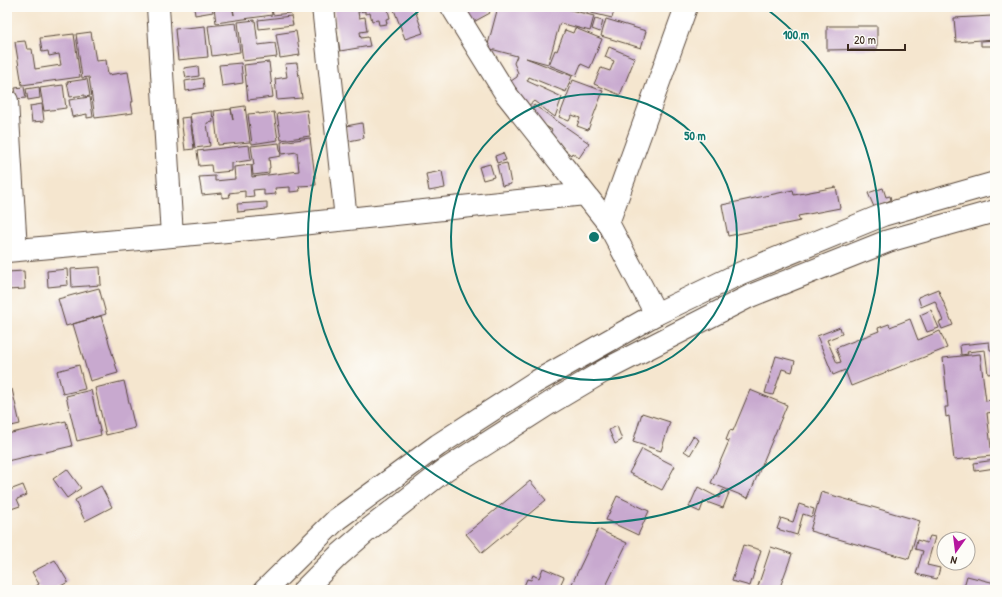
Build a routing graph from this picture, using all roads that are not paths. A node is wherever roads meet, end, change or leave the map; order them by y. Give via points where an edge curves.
1 (158, 7) edge
2 (323, 7) edge
3 (452, 7) edge
4 (686, 7) edge
5 (7, 101) edge
6 (995, 183) edge
7 (585, 194) junction
8 (995, 211) edge
9 (346, 219) junction
10 (608, 223) junction
11 (172, 236) junction
12 (11, 251) edge
13 (656, 314) junction
14 (265, 590) edge
15 (304, 590) edge

1 - 11 street
2 - 9 street
3 - 7 street via 506,94
4 - 10 street
5 - 12 street
6 - 13 street via 883,215 741,273
7 - 9 street
7 - 10 street
8 - 15 street via 888,241 750,296 609,368 445,470 368,530
9 - 11 street
10 - 13 street
11 - 12 street
13 - 14 street via 534,383 432,450 337,519

